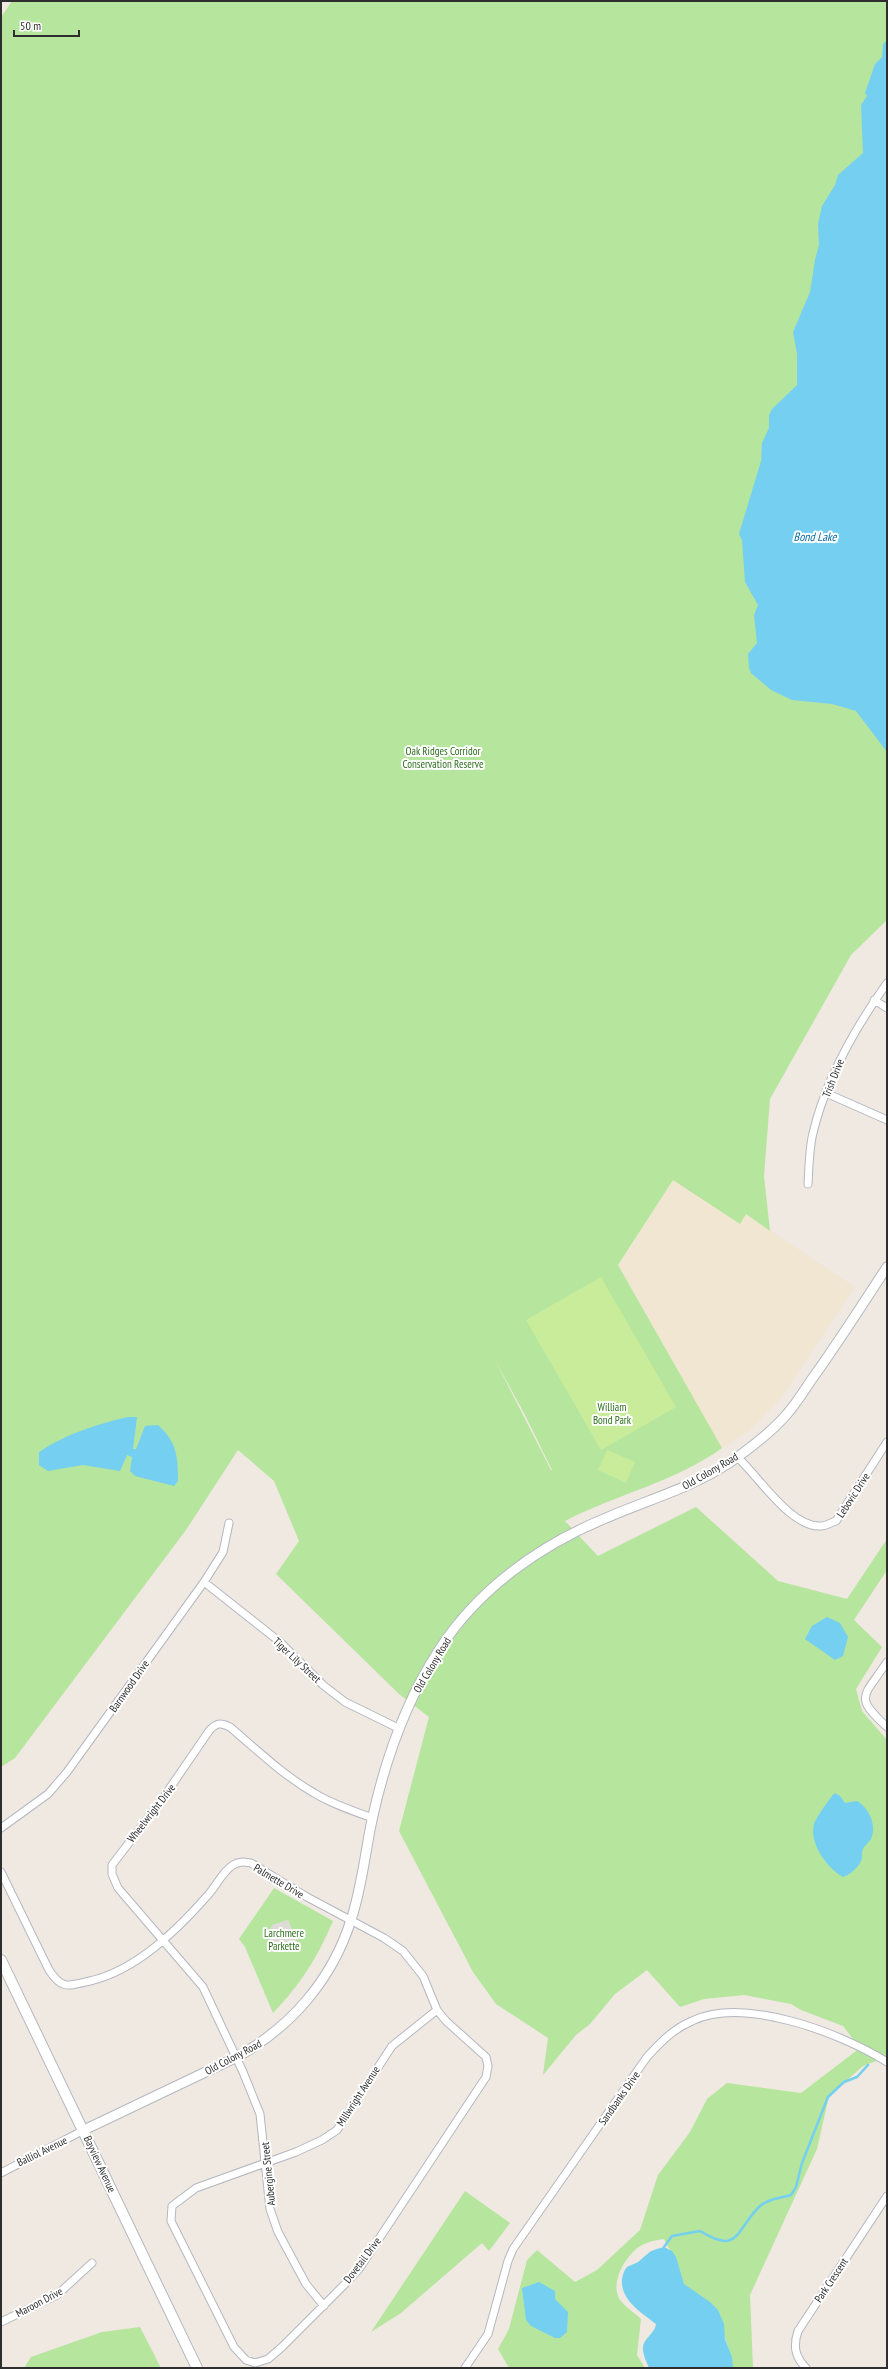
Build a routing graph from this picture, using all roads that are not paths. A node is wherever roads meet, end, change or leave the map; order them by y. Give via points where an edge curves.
1 (887, 983) edge
2 (874, 1000) junction
3 (887, 1008) edge
4 (826, 1093) junction
5 (887, 1120) edge
6 (808, 1184) dead end
7 (887, 1267) edge
8 (887, 1442) edge
9 (736, 1457) junction
10 (229, 1523) dead end
11 (204, 1582) junction
12 (887, 1662) edge
13 (887, 1727) edge
14 (398, 1728) junction
15 (373, 1818) junction
16 (1, 1828) edge
17 (1, 1872) edge
18 (351, 1920) junction
19 (163, 1938) junction
20 (1, 1960) edge
21 (437, 2010) junction
22 (237, 2057) junction
23 (887, 2062) edge
24 (84, 2130) junction
25 (265, 2162) junction
26 (1, 2173) edge
27 (887, 2196) edge
28 (92, 2263) dead end
29 (324, 2306) junction
30 (2, 2320) edge
31 (197, 2368) edge
32 (465, 2368) edge
33 (806, 2368) edge

1 - 2 street, Trish Drive
2 - 3 street
2 - 4 street, Trish Drive via 844,1051
4 - 5 street
4 - 6 street, Trish Drive via 813,1133
7 - 9 street, Old Colony Road via 787,1414 766,1436
8 - 9 street, Lebovic Drive via 836,1521 822,1526 807,1523 787,1509
9 - 14 street, Old Colony Road via 691,1485 604,1519 562,1540 502,1579 461,1619 438,1651
10 - 11 street, Barnwood Drive via 222,1552
11 - 14 street, Tiger Lily Street via 280,1642 323,1685 345,1702
11 - 16 street, Barnwood Drive via 67,1772 48,1794
12 - 13 street via 867,1692 865,1701 868,1709
14 - 15 street, Old Colony Road
15 - 18 street, Old Colony Road via 363,1874
15 - 19 street, Wheelwright Drive via 343,1808 314,1794 282,1772 230,1727 222,1722 215,1724 112,1865 112,1874 118,1888
17 - 19 street via 57,1982 67,1986 99,1979 122,1970 144,1956
18 - 19 street, Palmette Drive via 242,1861 224,1872 217,1885 198,1906
18 - 21 street, Dovetail Drive via 403,1951 423,1976
18 - 22 street, Old Colony Road via 320,1985 299,2011 260,2044
19 - 22 street, Wheelwright Drive via 204,1986
20 - 24 main road, Bayview Avenue
21 - 25 street, Millwright Avenue via 392,2046 337,2130 296,2152
21 - 29 street, Dovetail Drive via 486,2057 486,2077 359,2269
22 - 24 street, Old Colony Road
22 - 25 street, Aubergine Street via 260,2114
23 - 32 street, Sandbanks Drive via 821,2030 758,2013 726,2012 693,2020 670,2033 647,2057 513,2249 488,2334
24 - 26 street, Balliol Avenue
24 - 31 main road, Bayview Avenue
25 - 29 street, Aubergine Street via 270,2209 278,2232 306,2284
25 - 29 street, Dovetail Drive via 196,2188 172,2206 171,2221 234,2347 246,2360 255,2363 268,2359
27 - 33 street, Park Crescent via 798,2331 795,2351
28 - 30 street, Maroon Drive via 57,2295

